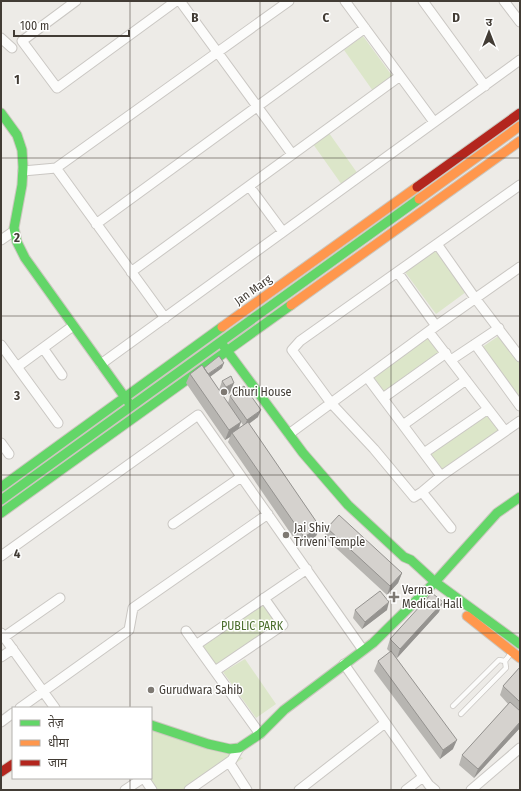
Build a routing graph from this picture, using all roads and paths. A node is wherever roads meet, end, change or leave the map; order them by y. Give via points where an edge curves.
1 (76, 1) edge
2 (176, 1) edge
3 (180, 1) edge
4 (289, 1) edge
5 (345, 1) edge
6 (423, 1) edge
7 (504, 1) edge
8 (520, 22) edge
9 (365, 28) junction
10 (1, 38) edge
11 (12, 48) dead end
12 (218, 53) junction
13 (520, 60) edge
14 (400, 76) junction
15 (485, 86) junction
16 (258, 106) junction
17 (1, 113) edge
18 (520, 113) edge
19 (434, 122) junction
20 (520, 126) edge
21 (520, 141) edge
22 (292, 154) junction
23 (56, 168) junction
24 (23, 171) junction
25 (520, 185) edge
26 (249, 186) junction
27 (96, 224) junction
28 (14, 231) junction
29 (283, 232) junction
30 (1, 240) edge
31 (437, 244) junction
32 (520, 267) edge
33 (131, 272) junction
34 (398, 272) junction
35 (475, 298) junction
36 (165, 318) junction
37 (73, 326) junction
38 (499, 328) junction
39 (432, 329) junction
40 (214, 333) junction
41 (221, 342) junction
42 (475, 344) junction
43 (43, 348) junction
44 (3, 351) edge
45 (228, 351) junction
46 (518, 352) edge
47 (448, 357) junction
48 (101, 364) junction
49 (18, 367) junction
50 (62, 375) dead end
51 (367, 377) junction
52 (466, 380) junction
53 (125, 398) junction
54 (383, 398) junction
55 (331, 403) junction
56 (131, 406) junction
57 (520, 406) edge
58 (488, 409) junction
59 (520, 420) edge
60 (58, 423) dead end
61 (403, 424) junction
62 (505, 431) junction
63 (289, 434) junction
64 (1, 443) edge
65 (9, 454) dead end
66 (424, 454) junction
67 (441, 476) junction
68 (241, 477) junction
69 (1, 487) edge
70 (422, 492) junction
71 (520, 497) edge
72 (1, 500) edge
73 (1, 513) edge
74 (268, 514) junction
75 (173, 524) dead end
76 (451, 528) dead end
77 (1, 556) edge
78 (307, 569) junction
79 (432, 584) junction
80 (60, 598) dead end
81 (264, 598) junction
82 (186, 631) dead end
83 (3, 635) edge
84 (520, 644) edge
85 (196, 645) junction
86 (13, 649) junction
87 (363, 650) junction
88 (516, 655) edge
89 (1, 657) edge
90 (505, 661) junction
91 (344, 664) junction
92 (215, 671) junction
93 (43, 691) junction
94 (453, 706) dead end
95 (21, 707) edge
96 (54, 707) edge
97 (460, 714) dead end
98 (12, 715) edge
99 (1, 722) edge
100 (386, 723) junction
101 (152, 725) edge
102 (260, 734) junction
103 (240, 748) junction
104 (520, 748) edge
105 (229, 762) junction
106 (12, 765) edge
107 (1, 772) edge
108 (423, 777) junction
109 (142, 779) edge
110 (144, 779) edge
111 (125, 790) edge
112 (152, 790) edge
113 (189, 790) edge
114 (247, 790) edge
115 (299, 790) edge
116 (406, 790) edge
117 (435, 790) edge
118 (471, 790) edge

1 - 2 street via 22,41 57,88
3 - 12 street
4 - 12 street
5 - 9 street
6 - 15 street
7 - 8 street
9 - 14 street
9 - 16 street
10 - 11 street
12 - 16 street
12 - 23 street
13 - 15 street
14 - 19 street
14 - 22 street
15 - 19 street
16 - 22 street
16 - 27 street
17 - 24 street via 16,135 22,150
18 - 40 street, Jan Marg
19 - 29 street
20 - 41 street, Jan Marg
21 - 45 street
22 - 26 street
23 - 24 street
23 - 27 street
24 - 28 street
25 - 31 street
26 - 29 street
26 - 33 street
27 - 33 street
28 - 30 street
28 - 37 street via 24,258
29 - 36 street
31 - 34 street
31 - 35 street
32 - 35 street
33 - 36 street
34 - 39 street
34 - 55 street via 300,341 292,350
35 - 38 street
35 - 39 street
36 - 48 street
37 - 43 street
37 - 48 street
38 - 42 street
38 - 46 street
39 - 47 street
39 - 51 street
40 - 41 street
40 - 53 street, Jan Marg
41 - 45 street
41 - 56 street, Jan Marg
42 - 47 street
42 - 57 street
43 - 49 street
43 - 50 street
44 - 49 street
45 - 63 street
45 - 73 street
47 - 52 street
47 - 54 street
48 - 53 street
49 - 60 street
51 - 54 street
51 - 55 street
52 - 58 street
52 - 61 street
53 - 56 street
53 - 69 street, Jan Marg
54 - 61 street
55 - 63 street
55 - 70 street via 414,497
56 - 72 street, Jan Marg
58 - 62 street
58 - 66 street
59 - 62 street
61 - 66 street
62 - 67 street
63 - 79 street via 348,505 404,557 406,564
64 - 65 street
66 - 67 street
67 - 70 street
68 - 74 street
68 - 75 street
68 - 77 street via 198,415
70 - 76 street
71 - 79 street via 498,513
74 - 78 street
74 - 93 street via 133,608 129,630
78 - 81 street
78 - 87 street
79 - 84 street
79 - 87 street
79 - 88 street
80 - 83 street
81 - 85 street
81 - 92 street via 283,625
82 - 85 street
83 - 86 street
84 - 88 lane
85 - 92 street
86 - 89 street
86 - 93 street
87 - 91 street
88 - 90 lane
90 - 94 lane via 499,660
90 - 97 lane via 506,668
91 - 100 street
91 - 102 street via 284,710
92 - 102 street
93 - 95 street
93 - 96 street
98 - 99 street
100 - 108 street
100 - 115 street
101 - 103 street via 230,750
102 - 103 street
103 - 105 street
104 - 118 street
105 - 113 street
105 - 114 street
106 - 107 street
108 - 116 street
108 - 117 street
109 - 111 street
110 - 112 street

